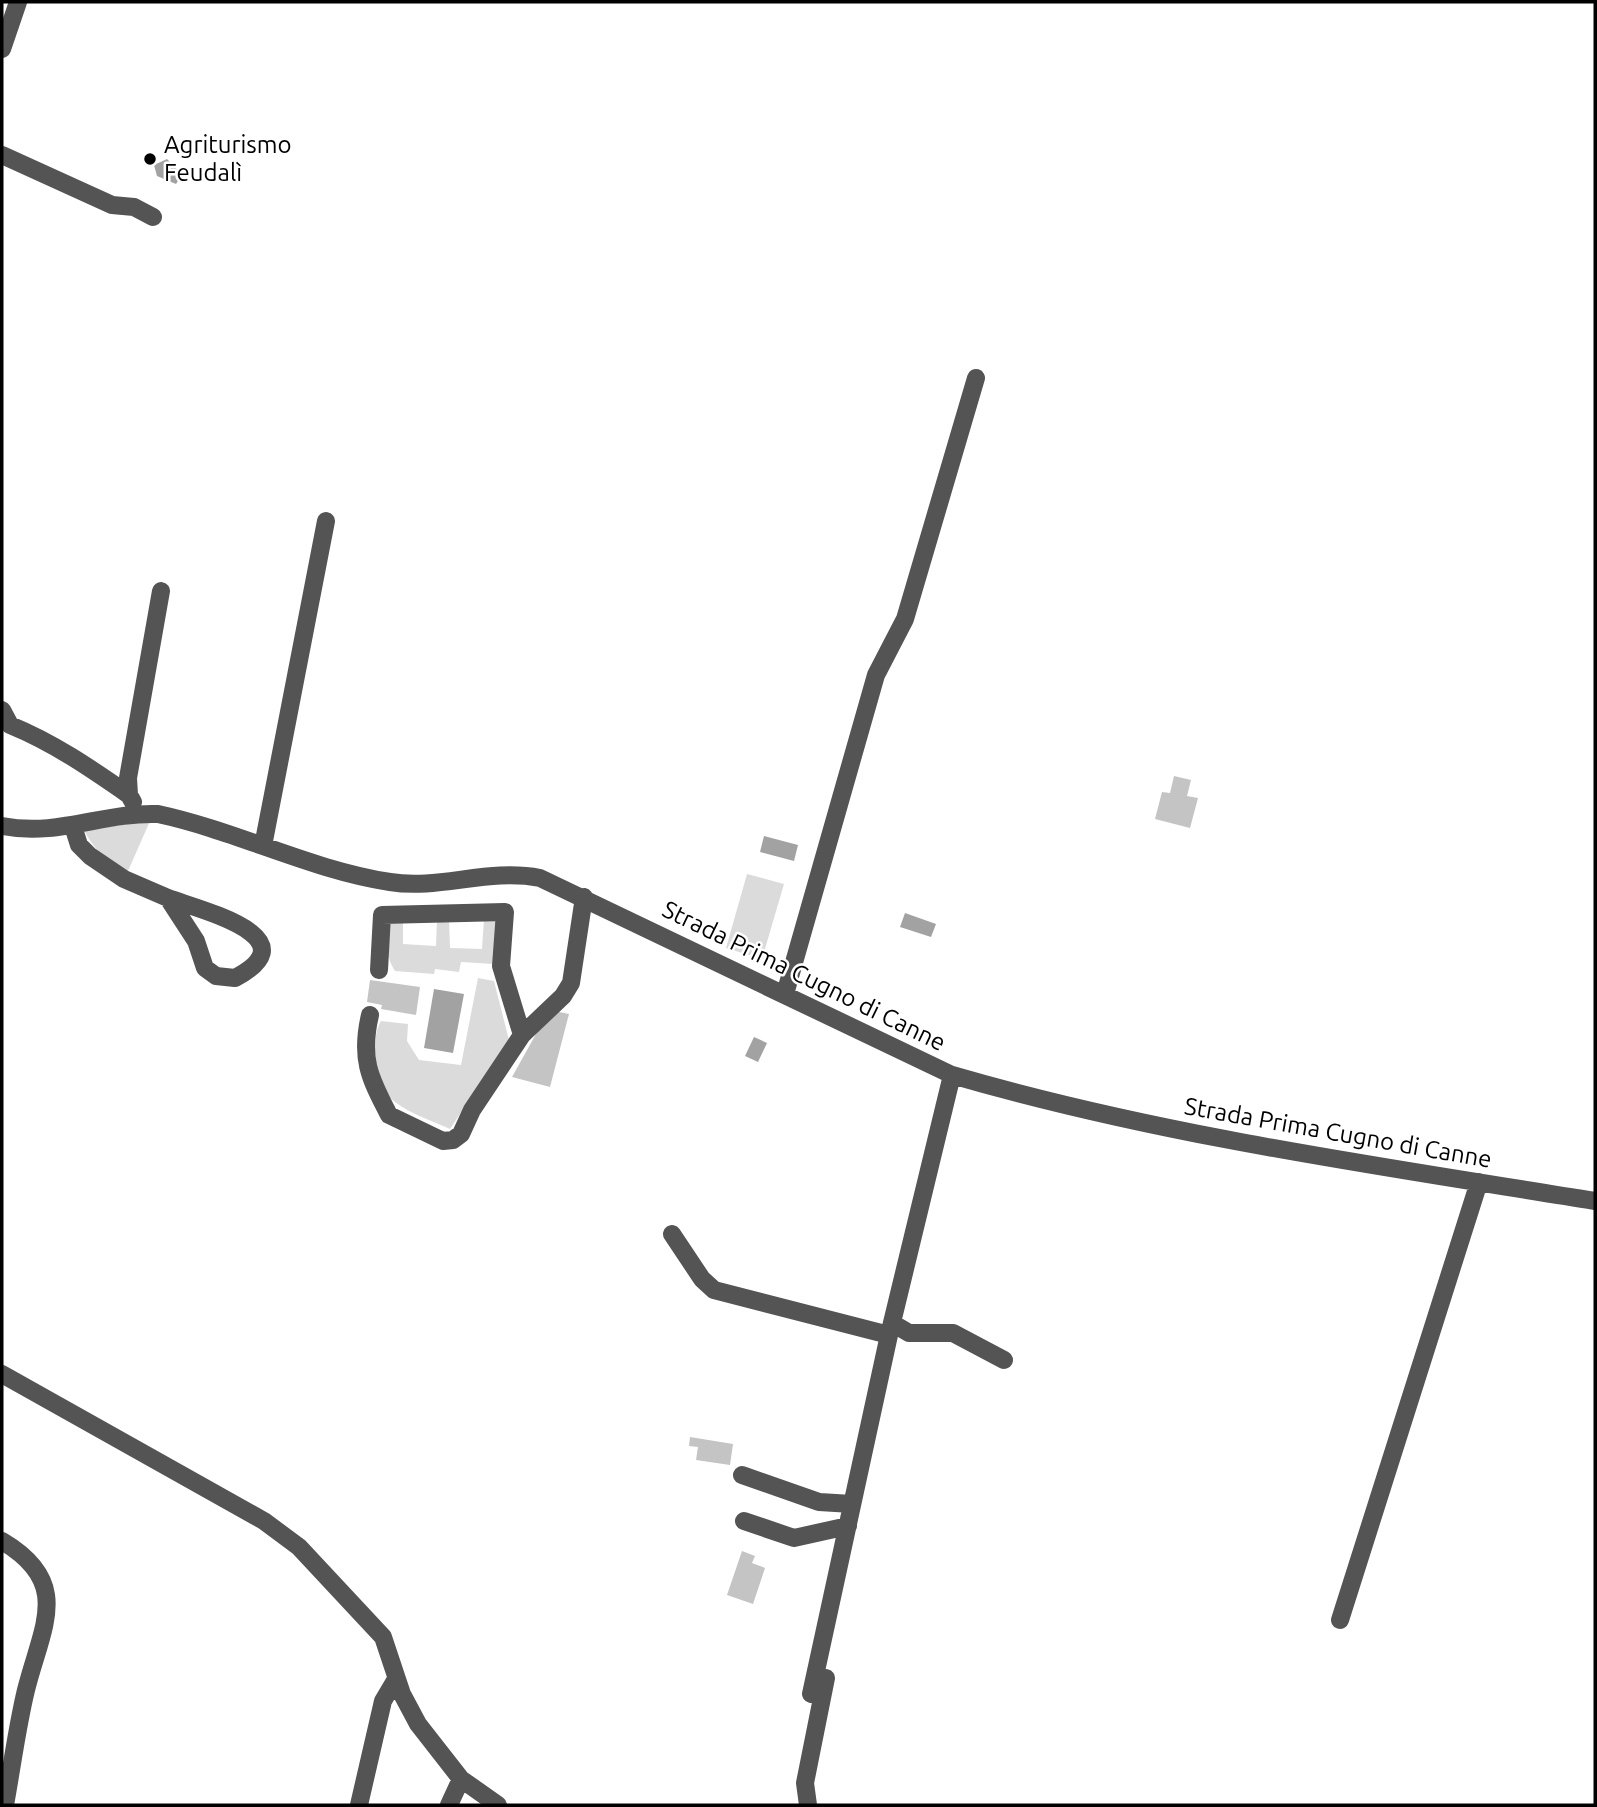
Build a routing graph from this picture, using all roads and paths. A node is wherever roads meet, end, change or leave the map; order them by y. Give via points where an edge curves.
1 (18, 2) edge
2 (2, 49) edge
3 (2, 155) edge
4 (153, 217) dead end
5 (976, 378) dead end
6 (326, 521) dead end
7 (161, 591) dead end
8 (2, 710) edge
9 (129, 795) junction
10 (141, 814) junction
11 (2, 826) edge
12 (73, 826) junction
13 (263, 846) junction
14 (584, 897) junction
15 (169, 898) junction
16 (379, 970) dead end
17 (785, 993) junction
18 (370, 1015) dead end
19 (522, 1035) junction
20 (951, 1075) junction
21 (1479, 1182) junction
22 (1595, 1201) edge
23 (672, 1234) dead end
24 (891, 1329) junction
25 (1004, 1360) dead end
26 (2, 1374) edge
27 (742, 1475) dead end
28 (853, 1498) junction
29 (744, 1521) dead end
30 (848, 1526) junction
31 (2, 1541) edge
32 (1340, 1620) dead end
33 (396, 1679) junction
34 (811, 1694) dead end
35 (461, 1779) junction
36 (5, 1805) edge
37 (359, 1805) edge
38 (449, 1805) edge
39 (498, 1805) edge
40 (808, 1805) edge

1 - 2 street
3 - 4 street via 112,205 134,207
5 - 17 street via 905,619 876,675
6 - 13 street
7 - 9 street via 128,778
8 - 9 street via 10,725 46,740
9 - 10 street
10 - 12 street, Strada Prima Cugno di Canne
10 - 13 street, Strada Prima Cugno di Canne via 174,818
11 - 12 street, Strada Prima Cugno di Canne via 28,831
12 - 15 street via 79,845 90,856 124,880
13 - 14 street, Strada Prima Cugno di Canne via 393,883 516,873
14 - 17 street, Strada Prima Cugno di Canne
14 - 19 street via 571,983
15 - 15 street via 196,941 205,968 216,976 235,978 261,959 259,939 246,927
16 - 19 street via 382,915 505,912 500,966
17 - 20 street, Strada Prima Cugno di Canne
18 - 19 street via 364,1041 366,1062 389,1115 443,1140 461,1134
20 - 21 street, Strada Prima Cugno di Canne via 1207,1138
20 - 24 street
21 - 22 street, Strada Prima Cugno di Canne
21 - 32 street
23 - 24 street via 714,1290
24 - 25 street via 953,1333
24 - 28 street
26 - 33 street via 264,1521 299,1548 383,1637
27 - 28 street via 819,1502
28 - 30 street
28 - 40 street via 860,1508 805,1783
29 - 30 street via 794,1538
30 - 34 street
31 - 36 street via 35,1564 47,1612 43,1641 26,1690
33 - 35 street via 418,1724
33 - 37 street via 383,1701
35 - 38 street
35 - 39 street

